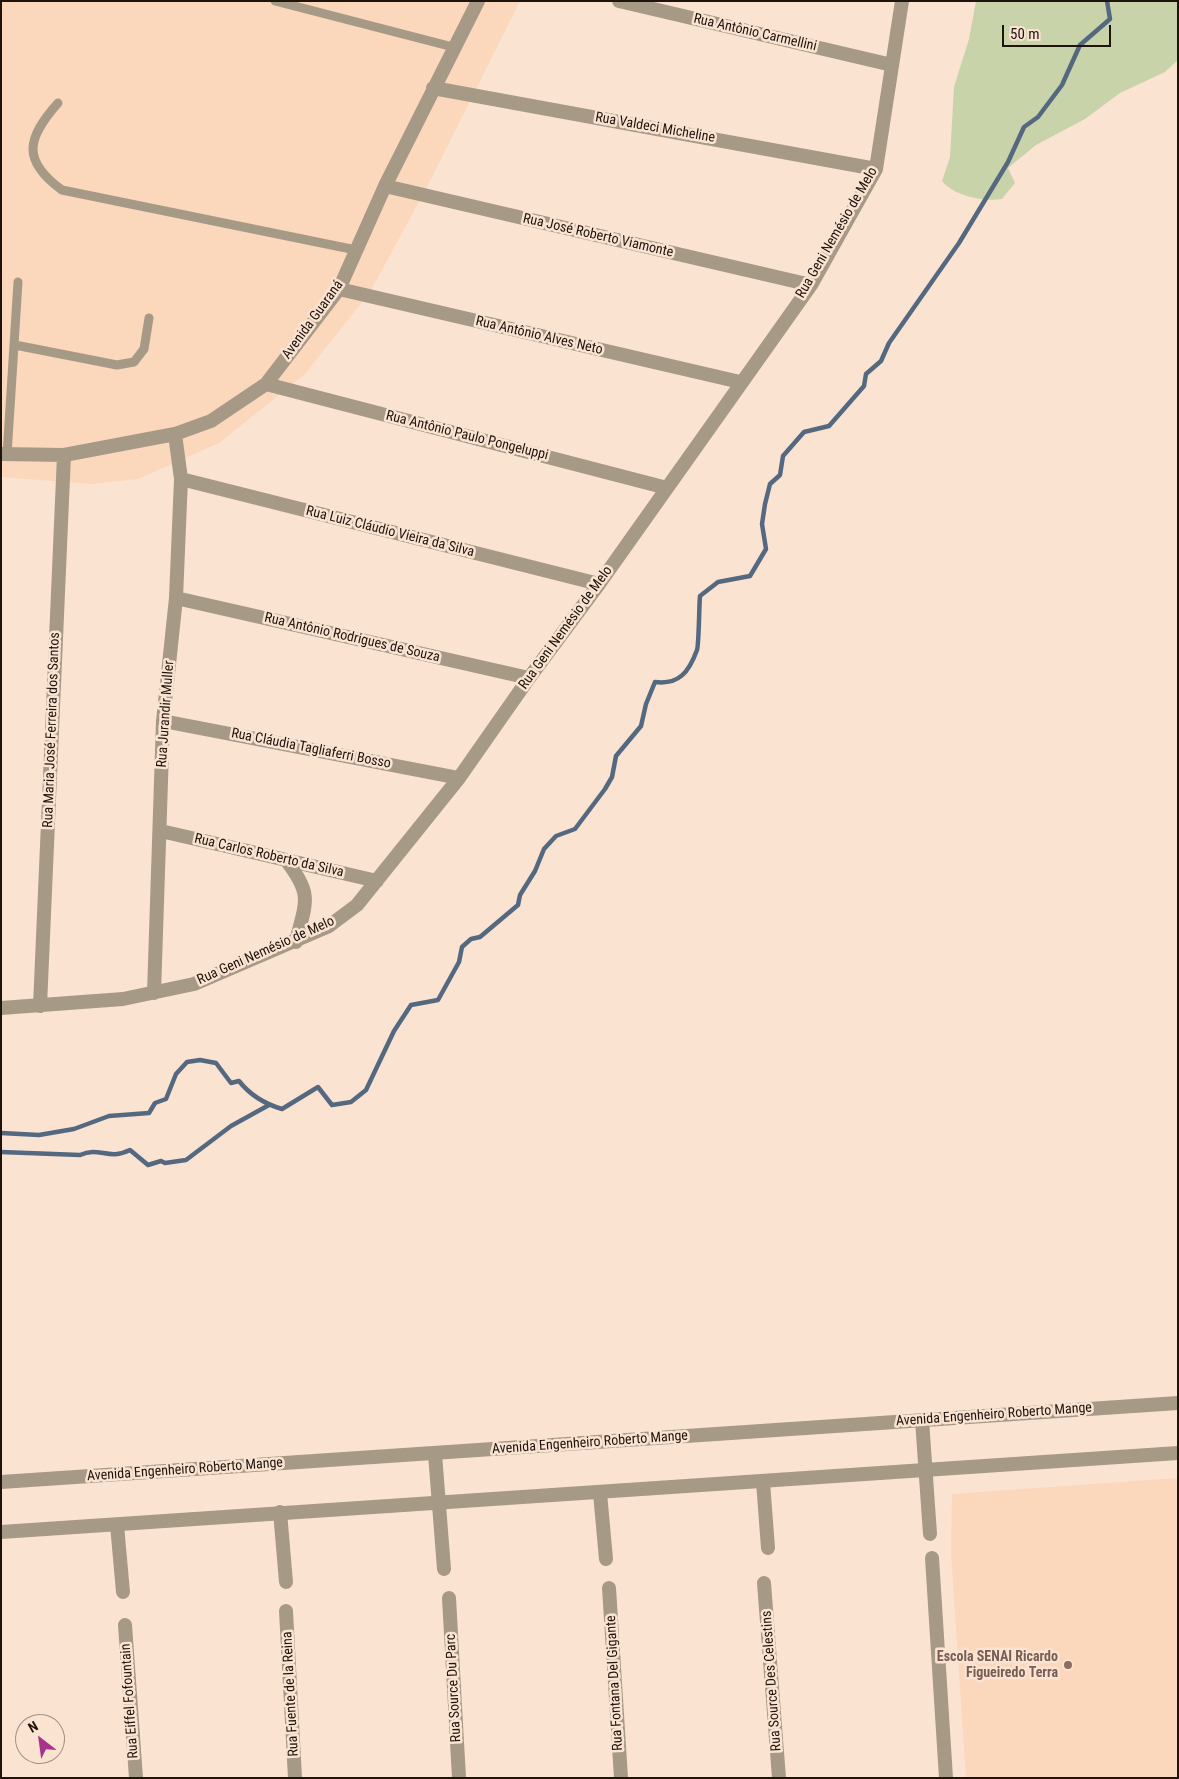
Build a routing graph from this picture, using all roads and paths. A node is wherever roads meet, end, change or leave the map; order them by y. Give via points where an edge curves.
1 (275, 1) edge
2 (478, 1) edge
3 (619, 1) edge
4 (902, 1) edge
5 (453, 47) junction
6 (892, 65) junction
7 (433, 88) junction
8 (58, 104) dead end
9 (876, 169) junction
10 (385, 186) junction
11 (356, 250) junction
12 (18, 282) dead end
13 (811, 285) junction
14 (339, 289) junction
15 (149, 318) dead end
16 (15, 345) junction
17 (740, 382) junction
18 (266, 384) junction
19 (175, 434) junction
20 (4, 454) edge
21 (64, 455) junction
22 (181, 479) junction
23 (667, 488) junction
24 (599, 584) junction
25 (176, 598) junction
26 (529, 678) junction
27 (163, 721) junction
28 (459, 778) junction
29 (161, 832) junction
30 (286, 860) junction
31 (376, 881) junction
32 (296, 942) junction
33 (154, 993) junction
34 (40, 1006) junction
35 (1, 1008) edge
36 (1178, 1403) edge
37 (922, 1420) junction
38 (1178, 1453) edge
39 (435, 1454) junction
40 (925, 1470) junction
41 (1, 1482) edge
42 (763, 1482) junction
43 (600, 1493) junction
44 (439, 1501) junction
45 (280, 1512) junction
46 (118, 1525) junction
47 (1, 1532) edge
48 (930, 1534) dead end
49 (768, 1548) dead end
50 (932, 1558) dead end
51 (606, 1559) dead end
52 (444, 1569) dead end
53 (286, 1582) dead end
54 (764, 1583) dead end
55 (610, 1588) dead end
56 (123, 1592) dead end
57 (449, 1598) dead end
58 (286, 1611) dead end
59 (125, 1625) dead end
60 (136, 1778) edge
61 (296, 1778) edge
62 (459, 1778) edge
63 (621, 1778) edge
64 (779, 1778) edge
65 (946, 1778) edge

1 - 5 lane
2 - 5 street, Avenida Guaraná
3 - 6 street, Rua Antônio Carmellini
4 - 6 street, Rua Geni Nemésio de Melo
5 - 7 street, Avenida Guaraná
6 - 9 street, Rua Geni Nemésio de Melo
7 - 9 street, Rua Valdeci Micheline
7 - 10 street, Avenida Guaraná
8 - 11 lane via 40,124 33,145 35,163 46,178 62,190
9 - 13 street, Rua Geni Nemésio de Melo
10 - 11 street, Avenida Guaraná
10 - 13 street, Rua José Roberto Viamonte
11 - 14 street, Avenida Guaraná
12 - 16 lane
13 - 17 street, Rua Geni Nemésio de Melo
14 - 17 street, Rua Antônio Alves Neto
14 - 18 street, Avenida Guaraná
15 - 16 lane via 144,349 134,362 117,365
16 - 20 lane
17 - 23 street, Rua Geni Nemésio de Melo
18 - 19 street, Avenida Guaraná via 211,421
18 - 23 street, Rua Antônio Paulo Pongeluppi
19 - 21 street, Avenida Guaraná
19 - 22 street, Rua Jurandir Muller
20 - 21 street, Avenida Guaraná
21 - 34 street, Rua Maria José Ferreira dos Santos
22 - 24 street, Rua Luiz Cláudio Vieira da Silva
22 - 25 street, Rua Jurandir Muller
23 - 24 street, Rua Geni Nemésio de Melo
24 - 26 street, Rua Geni Nemésio de Melo
25 - 26 street, Rua Antônio Rodrigues de Souza
25 - 27 street, Rua Jurandir Muller
26 - 28 street, Rua Geni Nemésio de Melo
27 - 28 street, Rua Cláudia Tagliaferri Bosso
27 - 29 street, Rua Jurandir Muller
28 - 31 street, Rua Geni Nemésio de Melo
29 - 30 street, Rua Carlos Roberto da Silva
29 - 33 street, Rua Jurandir Muller
30 - 31 street, Rua Carlos Roberto da Silva
30 - 32 street via 301,880 305,893 305,907
31 - 32 street, Rua Geni Nemésio de Melo via 343,917
32 - 33 street, Rua Geni Nemésio de Melo via 194,984
33 - 34 street, Rua Geni Nemésio de Melo
34 - 35 street, Rua Geni Nemésio de Melo
36 - 37 street, Avenida Engenheiro Roberto Mange
37 - 39 street, Avenida Engenheiro Roberto Mange
37 - 40 street
38 - 40 street
39 - 41 street, Avenida Engenheiro Roberto Mange
39 - 44 street
40 - 42 street
40 - 48 street
42 - 43 street
42 - 49 street
43 - 44 street
43 - 51 street
44 - 45 street
44 - 52 street
45 - 46 street
45 - 53 street
46 - 47 street
46 - 56 street
50 - 65 street
54 - 64 street, Rua Source Des Celestins
55 - 63 street, Rua Fontana Del Gigante
57 - 62 street, Rua Source Du Parc
58 - 61 street, Rua Fuente de la Reina
59 - 60 street, Rua Eiffel Fofountain

